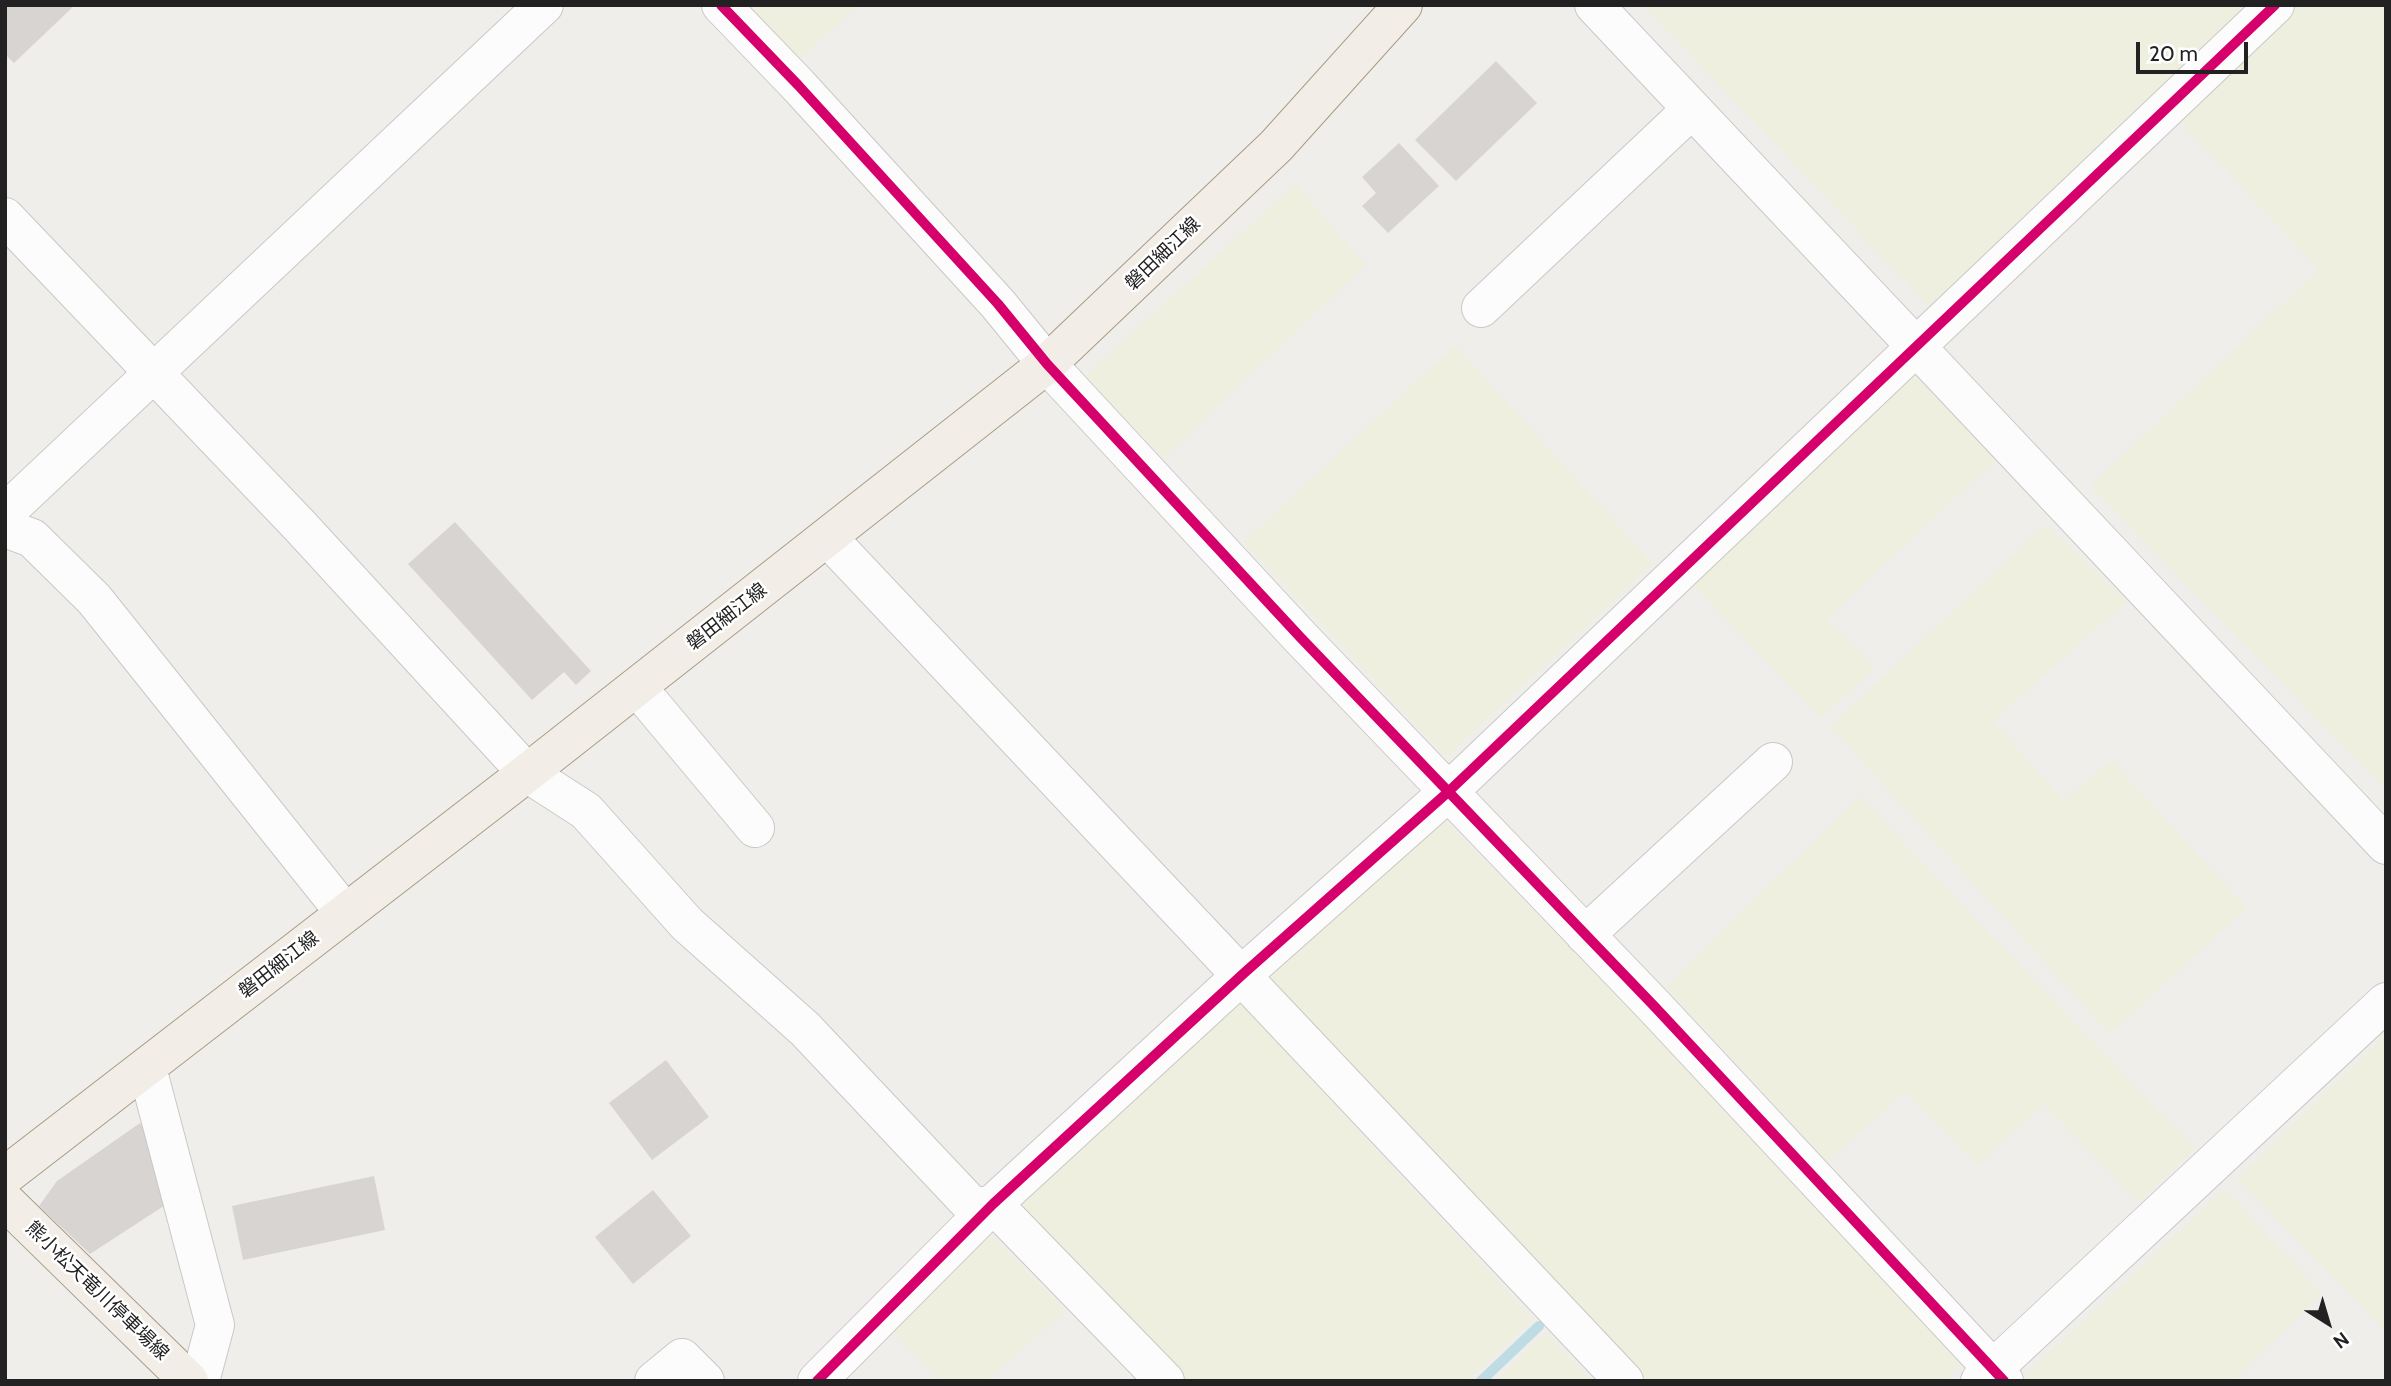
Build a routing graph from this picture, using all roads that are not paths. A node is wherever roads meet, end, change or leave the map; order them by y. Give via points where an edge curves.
1 (544, 5) edge
2 (720, 5) edge
3 (1403, 5) edge
4 (1594, 5) edge
5 (2275, 5) edge
6 (1692, 109) junction
7 (5, 217) edge
8 (1481, 308) dead end
9 (1916, 346) junction
10 (1047, 364) junction
11 (156, 372) junction
12 (5, 513) edge
13 (5, 528) edge
14 (828, 538) junction
15 (637, 687) junction
16 (1773, 762) dead end
17 (527, 773) junction
18 (1447, 793) junction
19 (755, 828) dead end
20 (2386, 845) edge
21 (345, 913) junction
22 (1585, 935) junction
23 (1242, 974) junction
24 (2386, 1002) edge
25 (147, 1068) junction
26 (5, 1177) edge
27 (5, 1201) edge
28 (993, 1204) junction
29 (1992, 1377) edge
30 (189, 1381) edge
31 (200, 1381) edge
32 (654, 1381) edge
33 (705, 1381) edge
34 (817, 1381) edge
35 (1165, 1381) edge
36 (1624, 1381) edge

1 - 11 street
2 - 10 street via 998,304
3 - 10 main road, 磐田細江線 via 1276,146
4 - 6 street
5 - 9 street
6 - 8 street
6 - 9 street
7 - 11 street
9 - 18 street
9 - 20 street
10 - 14 main road, 磐田細江線
10 - 18 street
11 - 12 street
11 - 17 street
13 - 21 street via 32,538 94,599
14 - 15 main road, 磐田細江線
14 - 23 street
15 - 17 main road, 磐田細江線
15 - 19 street
16 - 22 street
17 - 21 main road, 磐田細江線
17 - 28 street via 586,811 687,924 805,1029 974,1208
18 - 22 street
18 - 23 street
21 - 25 main road, 磐田細江線
22 - 29 street
23 - 28 street
23 - 36 street
24 - 29 street
25 - 26 main road, 磐田細江線
25 - 31 street via 215,1325
27 - 30 main road, 熊小松天竜川停車場線
28 - 34 street
28 - 35 street
32 - 33 street via 682,1358

